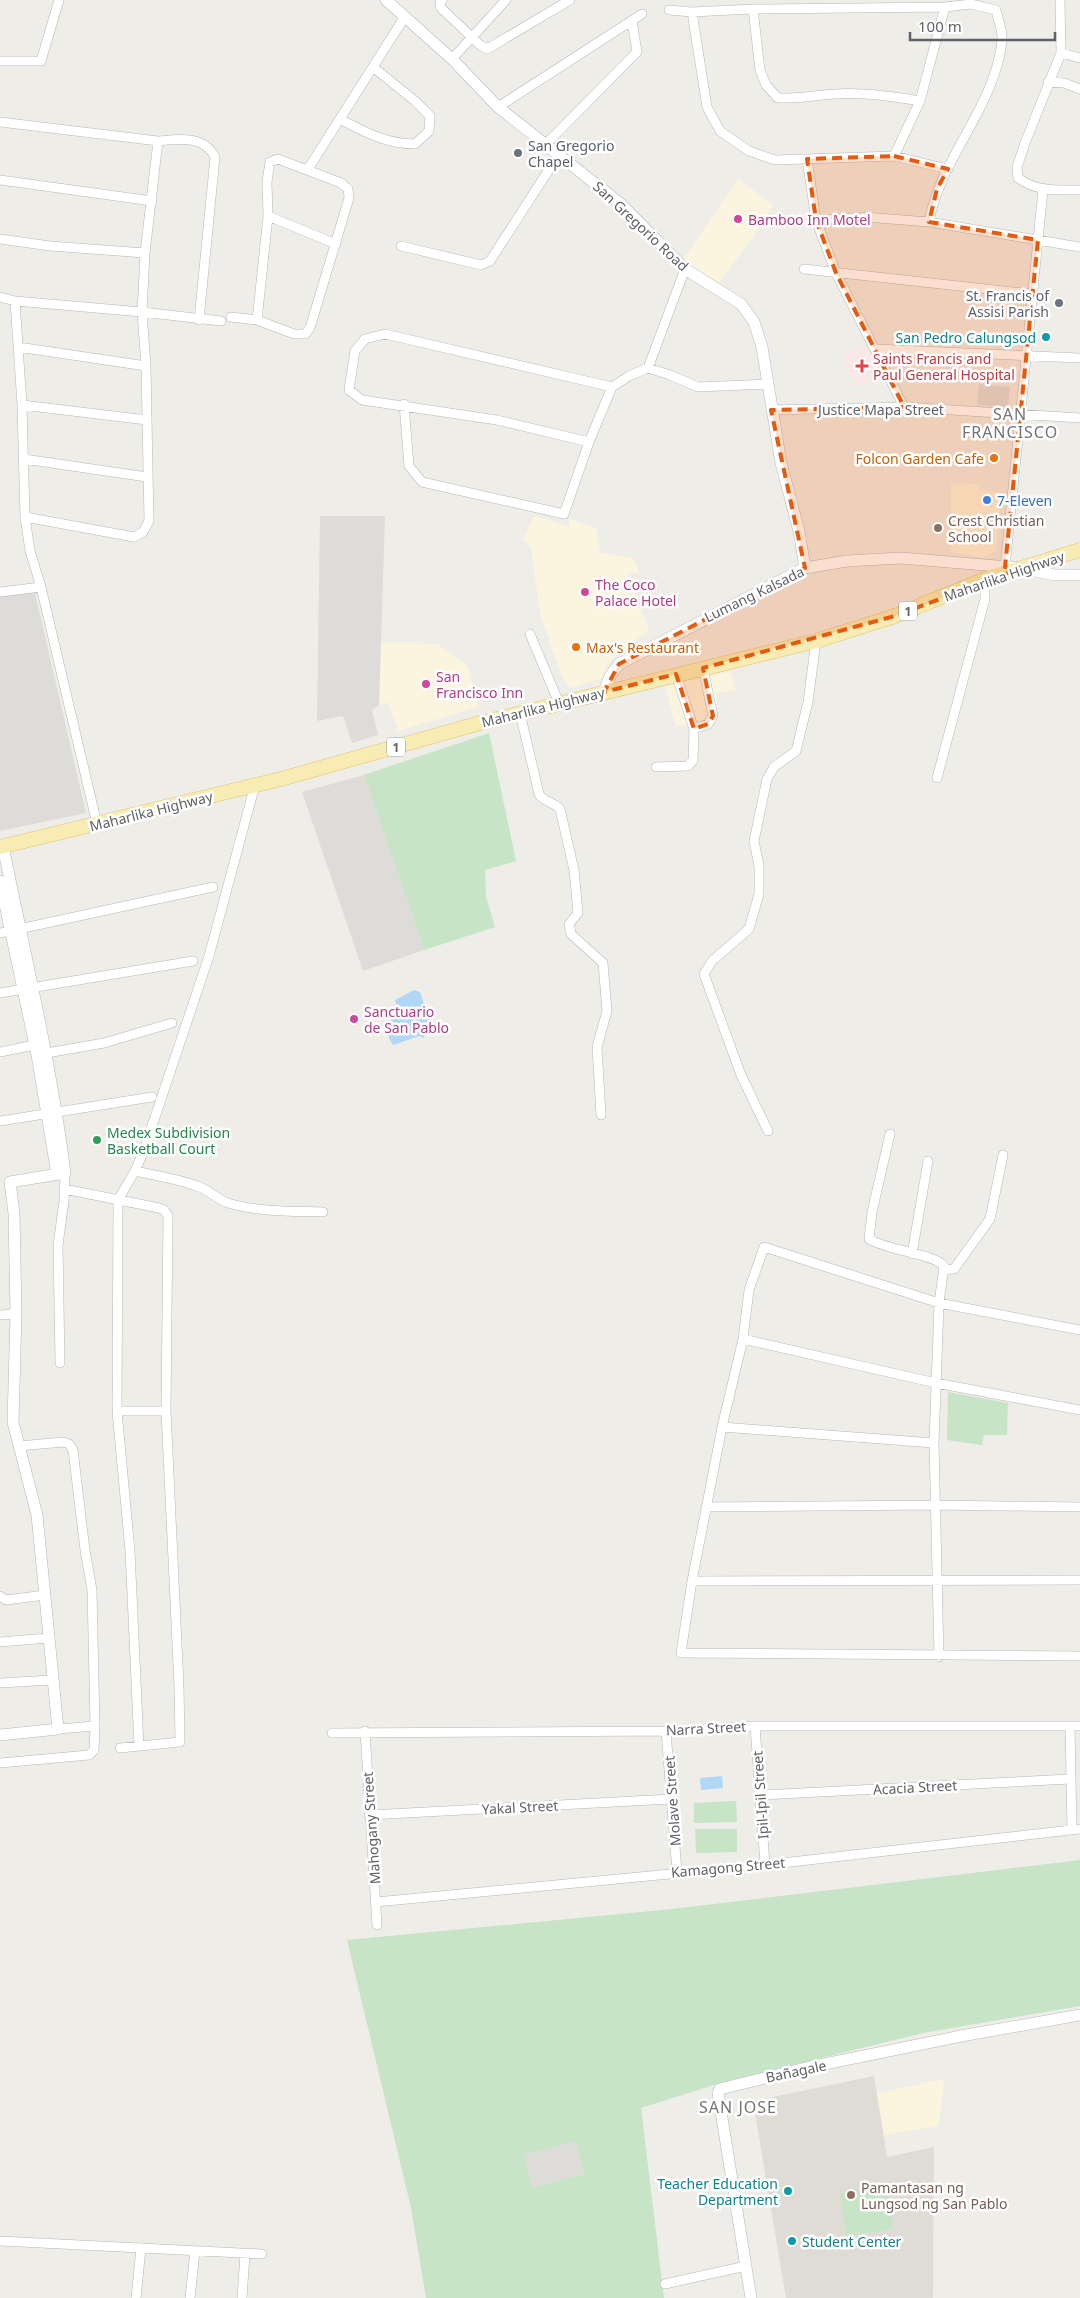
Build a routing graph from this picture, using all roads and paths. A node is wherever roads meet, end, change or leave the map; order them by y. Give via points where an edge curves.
1 (59, 0) edge
2 (386, 0) edge
3 (442, 0) edge
4 (506, 0) edge
5 (570, 0) edge
6 (1060, 0) edge
7 (827, 5) edge
8 (945, 7) junction
9 (753, 9) junction
10 (669, 10) dead end
11 (692, 12) junction
12 (642, 14) dead end
13 (404, 18) junction
14 (632, 21) junction
15 (472, 38) junction
16 (1061, 53) junction
17 (1080, 58) edge
18 (452, 59) junction
19 (0, 61) edge
20 (373, 67) junction
21 (1048, 82) junction
22 (1080, 89) edge
23 (920, 101) junction
24 (498, 107) junction
25 (340, 119) junction
26 (0, 122) edge
27 (158, 141) junction
28 (546, 144) junction
29 (559, 154) junction
30 (894, 156) junction
31 (808, 160) junction
32 (948, 169) junction
33 (308, 170) junction
34 (0, 180) edge
35 (1043, 190) junction
36 (1080, 190) edge
37 (152, 201) junction
38 (268, 216) junction
39 (816, 220) junction
40 (929, 222) junction
41 (0, 239) edge
42 (1038, 240) junction
43 (336, 244) junction
44 (401, 246) dead end
45 (1080, 247) edge
46 (145, 253) junction
47 (685, 269) junction
48 (804, 269) dead end
49 (836, 273) junction
50 (1032, 294) junction
51 (0, 297) edge
52 (15, 301) junction
53 (142, 312) junction
54 (231, 317) dead end
55 (199, 320) junction
56 (257, 320) junction
57 (221, 321) dead end
58 (18, 347) junction
59 (875, 348) junction
60 (1026, 357) junction
61 (1080, 358) edge
62 (146, 366) junction
63 (648, 368) junction
64 (768, 384) junction
65 (612, 387) junction
66 (404, 404) junction
67 (22, 405) junction
68 (904, 407) junction
69 (771, 410) junction
70 (1020, 414) junction
71 (1080, 418) edge
72 (147, 420) junction
73 (589, 442) junction
74 (24, 459) junction
75 (147, 477) junction
76 (25, 517) junction
77 (1080, 550) edge
78 (1005, 567) junction
79 (805, 568) junction
80 (1021, 568) junction
81 (1080, 575) edge
82 (985, 579) junction
83 (41, 587) junction
84 (0, 592) edge
85 (530, 634) dead end
86 (816, 641) junction
87 (703, 668) junction
88 (676, 674) junction
89 (604, 692) junction
90 (559, 703) junction
91 (520, 713) junction
92 (694, 729) junction
93 (656, 767) dead end
94 (936, 778) dead end
95 (255, 785) junction
96 (97, 824) junction
97 (2, 846) edge
98 (0, 881) edge
99 (213, 887) dead end
100 (10, 931) edge
101 (193, 961) dead end
102 (27, 988) junction
103 (0, 993) edge
104 (172, 1023) dead end
105 (41, 1049) junction
106 (0, 1052) edge
107 (152, 1097) dead end
108 (52, 1114) junction
109 (602, 1115) dead end
110 (0, 1121) edge
111 (768, 1131) dead end
112 (890, 1134) dead end
113 (1003, 1155) dead end
114 (928, 1162) dead end
115 (135, 1171) junction
116 (62, 1180) junction
117 (5, 1183) edge
118 (118, 1200) junction
119 (323, 1212) dead end
120 (912, 1254) junction
121 (943, 1270) junction
122 (939, 1303) junction
123 (16, 1314) junction
124 (0, 1315) edge
125 (1080, 1330) edge
126 (743, 1339) junction
127 (60, 1363) dead end
128 (936, 1383) junction
129 (1080, 1410) edge
130 (117, 1411) junction
131 (166, 1411) junction
132 (722, 1428) junction
133 (934, 1443) junction
134 (19, 1446) junction
135 (936, 1506) junction
136 (707, 1507) junction
137 (1080, 1508) edge
138 (1080, 1580) edge
139 (937, 1581) junction
140 (692, 1582) junction
141 (45, 1595) junction
142 (0, 1596) edge
143 (48, 1638) junction
144 (0, 1642) edge
145 (939, 1656) junction
146 (1080, 1656) edge
147 (52, 1680) junction
148 (0, 1683) edge
149 (95, 1726) junction
150 (755, 1726) junction
151 (1070, 1726) junction
152 (1080, 1726) edge
153 (58, 1729) junction
154 (364, 1731) junction
155 (666, 1731) junction
156 (332, 1732) dead end
157 (0, 1735) edge
158 (139, 1746) junction
159 (120, 1748) dead end
160 (0, 1763) edge
161 (1070, 1779) junction
162 (760, 1796) junction
163 (671, 1799) junction
164 (369, 1814) junction
165 (1076, 1829) edge
166 (765, 1865) junction
167 (677, 1872) junction
168 (376, 1902) junction
169 (377, 1925) dead end
170 (1080, 2015) edge
171 (0, 2241) edge
172 (141, 2248) junction
173 (195, 2251) junction
174 (245, 2254) junction
175 (262, 2254) dead end
176 (746, 2266) junction
177 (665, 2284) dead end
178 (136, 2298) edge
179 (190, 2298) edge
180 (242, 2298) edge
181 (751, 2298) edge

1 - 19 street via 41,61
2 - 13 street, San Gregorio Road
3 - 15 street via 441,8
4 - 15 street
5 - 15 street via 487,49
6 - 16 street
7 - 8 street
7 - 9 street
8 - 23 street
8 - 32 street via 972,4 996,10 1002,38 999,60 986,92
9 - 11 street
9 - 23 street via 760,70 766,85 778,98 800,99 837,93
10 - 11 street
11 - 31 street via 708,107 720,130 749,151 775,160
12 - 14 street
13 - 18 street, San Gregorio Road
13 - 20 street
14 - 24 street
14 - 28 street via 637,52
15 - 18 street
16 - 17 street
16 - 21 street
18 - 24 street, San Gregorio Road
20 - 25 street
20 - 25 street via 430,116 429,131 415,144 399,144 376,138
21 - 22 street
21 - 35 street via 1017,167 1018,178
23 - 30 street
24 - 28 street, San Gregorio Road
25 - 33 street
26 - 27 street
27 - 37 street
27 - 55 street via 182,139 199,142 211,149 215,157
28 - 29 street, San Gregorio Road
29 - 44 street via 490,261 482,265
29 - 47 street, San Gregorio Road via 621,204
30 - 31 street
30 - 32 street
31 - 39 street
32 - 40 street via 937,189
33 - 38 street via 278,159 270,162
33 - 43 street via 348,189 349,198
34 - 37 street
35 - 36 street
35 - 42 street
37 - 46 street
38 - 43 street
38 - 56 street
39 - 40 street via 865,217
39 - 49 street
40 - 42 street
41 - 46 street
42 - 45 street
42 - 50 street
43 - 56 street via 310,328 305,334 294,334
46 - 53 street
47 - 63 street
47 - 64 street, San Gregorio Road via 741,304 754,322
48 - 49 street
49 - 50 street
49 - 59 street
50 - 60 street
51 - 52 street
52 - 53 street
52 - 58 street
53 - 55 street
53 - 62 street
54 - 56 street
55 - 57 street
58 - 62 street
58 - 67 street
59 - 60 street
59 - 68 street
60 - 61 street
60 - 70 street
62 - 72 street
63 - 64 street via 698,387
63 - 65 street
64 - 69 street, San Gregorio Road
65 - 66 street via 385,334 365,339 355,351 349,390 362,400
65 - 73 street
66 - 73 street via 497,420
66 - 73 street via 409,466 422,482 564,514
67 - 72 street
67 - 74 street
68 - 69 street, Justice Mapa Street
68 - 70 street, Justice Mapa Street
69 - 79 street, San Gregorio Road
70 - 71 street, Justice Mapa Street
70 - 78 street
72 - 75 street
74 - 75 street
74 - 76 street
75 - 76 street via 149,521 143,532 134,537
76 - 83 street via 30,551
77 - 80 main road, Maharlika Highway / 1
78 - 79 street, Lumang Kalsada via 901,558 847,561
78 - 80 street, Lumang Kalsada
79 - 89 street, Lumang Kalsada via 619,664
80 - 81 street, Lumang Kalsada via 1044,574
80 - 82 main road, Maharlika Highway / 1
82 - 86 main road, Maharlika Highway / 1 via 895,616
82 - 94 street via 985,599
83 - 84 street
83 - 96 street
85 - 90 street
86 - 87 main road, Maharlika Highway / 1
86 - 111 street via 808,702 796,750 774,767 767,779 754,841 759,866 759,894 749,929 712,961 704,974 741,1075
87 - 88 main road, Maharlika Highway / 1
87 - 92 street via 714,716 708,724
88 - 89 main road, Maharlika Highway / 1
88 - 92 street
89 - 90 main road, Maharlika Highway / 1
90 - 91 main road, Maharlika Highway / 1
91 - 95 main road, Maharlika Highway / 1
91 - 109 street via 539,794 560,809 577,889 578,913 569,924 571,934 603,963 607,1011 597,1047
92 - 93 street via 693,760 688,766
95 - 96 main road, Maharlika Highway / 1
95 - 115 street via 209,956
96 - 97 main road, Maharlika Highway / 1
97 - 100 street
98 - 100 street
99 - 100 street
100 - 102 street
101 - 102 street
102 - 103 street
102 - 105 street
104 - 105 street via 104,1043
105 - 106 street
105 - 108 street
107 - 108 street
108 - 110 street
108 - 116 street
112 - 120 street via 869,1239
113 - 121 street via 990,1219 954,1269
114 - 120 street
115 - 118 street
115 - 119 street via 192,1184 215,1198 251,1208
116 - 117 street
116 - 118 street
116 - 127 street via 58,1245
117 - 123 street via 14,1213
118 - 130 street
118 - 131 street via 159,1208 168,1216
120 - 121 street via 940,1261
121 - 122 street
122 - 125 street
122 - 126 street via 764,1248 749,1290
122 - 128 street
123 - 124 street
123 - 134 street via 13,1422
126 - 128 street
126 - 132 street
128 - 129 street
128 - 133 street
130 - 131 street
130 - 158 street via 130,1551
131 - 158 street via 180,1742
132 - 133 street
132 - 136 street
133 - 135 street
134 - 141 street via 37,1515
134 - 149 street via 63,1442 73,1450 92,1590
135 - 136 street
135 - 137 street
135 - 139 street
136 - 140 street
138 - 139 street
139 - 140 street
139 - 145 street
140 - 145 street via 681,1654
141 - 142 street via 6,1600
141 - 143 street
143 - 144 street
143 - 147 street
145 - 146 street
147 - 148 street
147 - 153 street
149 - 153 street
149 - 160 street via 94,1750 89,1755
150 - 151 street, Narra Street
150 - 155 street, Narra Street
150 - 162 street, Ipil-Ipil Street
151 - 152 street, Narra Street
151 - 161 street
153 - 157 street
154 - 155 street, Narra Street
154 - 156 street, Narra Street
154 - 164 street, Mahogany Street
155 - 163 street, Molave Street
158 - 159 street
161 - 162 street, Acacia Street
161 - 165 street
162 - 166 street, Ipil-Ipil Street
163 - 164 street, Yakal Street
163 - 167 street, Molave Street
164 - 168 street, Mahogany Street
165 - 166 street, Kamagong Street
166 - 167 street, Kamagong Street
167 - 168 street, Kamagong Street
168 - 169 street, Mahogany Street
170 - 176 street, Bañagale via 810,2067 720,2089 718,2093
171 - 172 street
172 - 173 street
172 - 178 street
173 - 174 street
173 - 179 street
174 - 175 street
174 - 180 street
176 - 177 street
176 - 181 street, Bañagale

